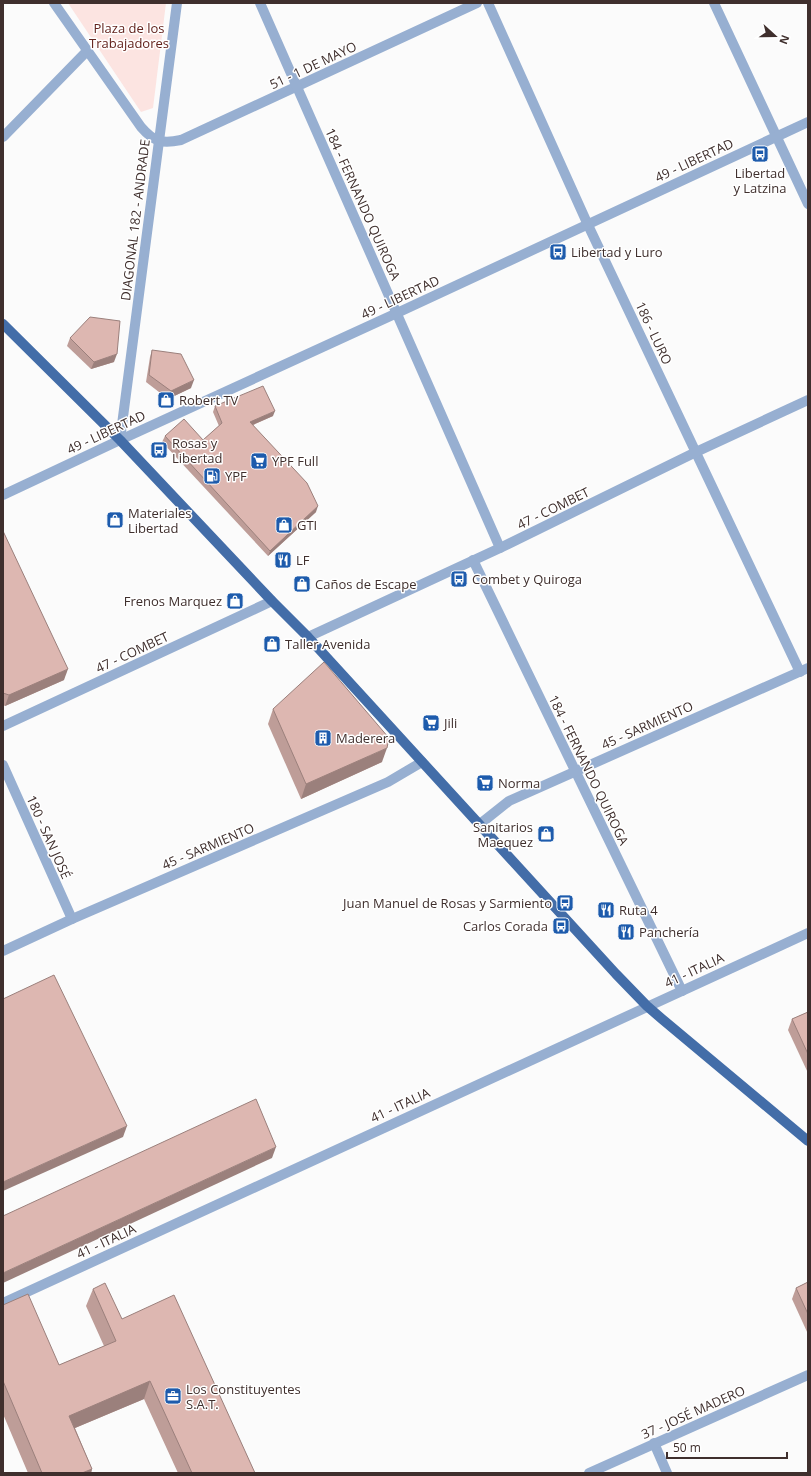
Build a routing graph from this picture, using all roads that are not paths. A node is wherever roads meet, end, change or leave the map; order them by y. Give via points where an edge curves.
1 (54, 3) edge
2 (177, 3) edge
3 (260, 3) edge
4 (477, 3) edge
5 (488, 3) edge
6 (714, 3) edge
7 (86, 51) junction
8 (298, 87) junction
9 (808, 122) edge
10 (3, 137) edge
11 (776, 137) junction
12 (159, 141) junction
13 (808, 204) edge
14 (588, 225) junction
15 (397, 313) junction
16 (3, 324) edge
17 (808, 400) edge
18 (120, 440) junction
19 (696, 452) junction
20 (3, 495) edge
21 (500, 548) junction
22 (473, 560) junction
23 (272, 601) junction
24 (308, 637) junction
25 (804, 670) edge
26 (3, 726) edge
27 (422, 762) junction
28 (3, 765) edge
29 (575, 772) junction
30 (480, 824) junction
31 (72, 919) junction
32 (808, 932) edge
33 (3, 951) edge
34 (682, 991) junction
35 (647, 1006) junction
36 (808, 1141) edge
37 (3, 1303) edge
38 (808, 1375) edge
39 (654, 1443) junction
40 (589, 1473) edge
41 (667, 1473) edge

1 - 7 street
2 - 12 street, DIAGONAL 182 - ANDRADE
3 - 8 street, 184 - FERNANDO QUIROGA
4 - 8 street, 51 - 1 DE MAYO
5 - 14 street, 186 - LURO
6 - 11 street
7 - 10 street
7 - 12 street via 141,127 149,136
8 - 12 street, 51 - 1 DE MAYO via 181,140
8 - 15 street, 184 - FERNANDO QUIROGA
9 - 11 street, 49 - LIBERTAD
11 - 13 street
11 - 14 street, 49 - LIBERTAD
12 - 18 street, DIAGONAL 182 - ANDRADE
14 - 15 street, 49 - LIBERTAD
14 - 19 street, 186 - LURO
15 - 18 street, 49 - LIBERTAD
15 - 21 street, 184 - FERNANDO QUIROGA
16 - 18 main road
17 - 19 street, 47 - COMBET
18 - 20 street, 49 - LIBERTAD
18 - 23 main road
19 - 21 street, 47 - COMBET
19 - 25 street, 186 - LURO
21 - 22 street, 47 - COMBET
22 - 24 street, 47 - COMBET
22 - 29 street, 184 - FERNANDO QUIROGA
23 - 24 main road
23 - 26 street, 47 - COMBET
24 - 27 main road
25 - 29 street, 45 - SARMIENTO
27 - 30 main road
27 - 31 street, 45 - SARMIENTO via 388,782
28 - 31 street, 180 - SAN JOSÉ
29 - 30 street, 45 - SARMIENTO via 509,801
29 - 34 street, 184 - FERNANDO QUIROGA
30 - 35 main road
31 - 33 street, 45 - SARMIENTO
32 - 34 street, 41 - ITALIA
34 - 35 street, 41 - ITALIA
35 - 36 main road
35 - 37 street, 41 - ITALIA
38 - 39 street, 37 - JOSÉ MADERO
39 - 40 street, 37 - JOSÉ MADERO
39 - 41 street

